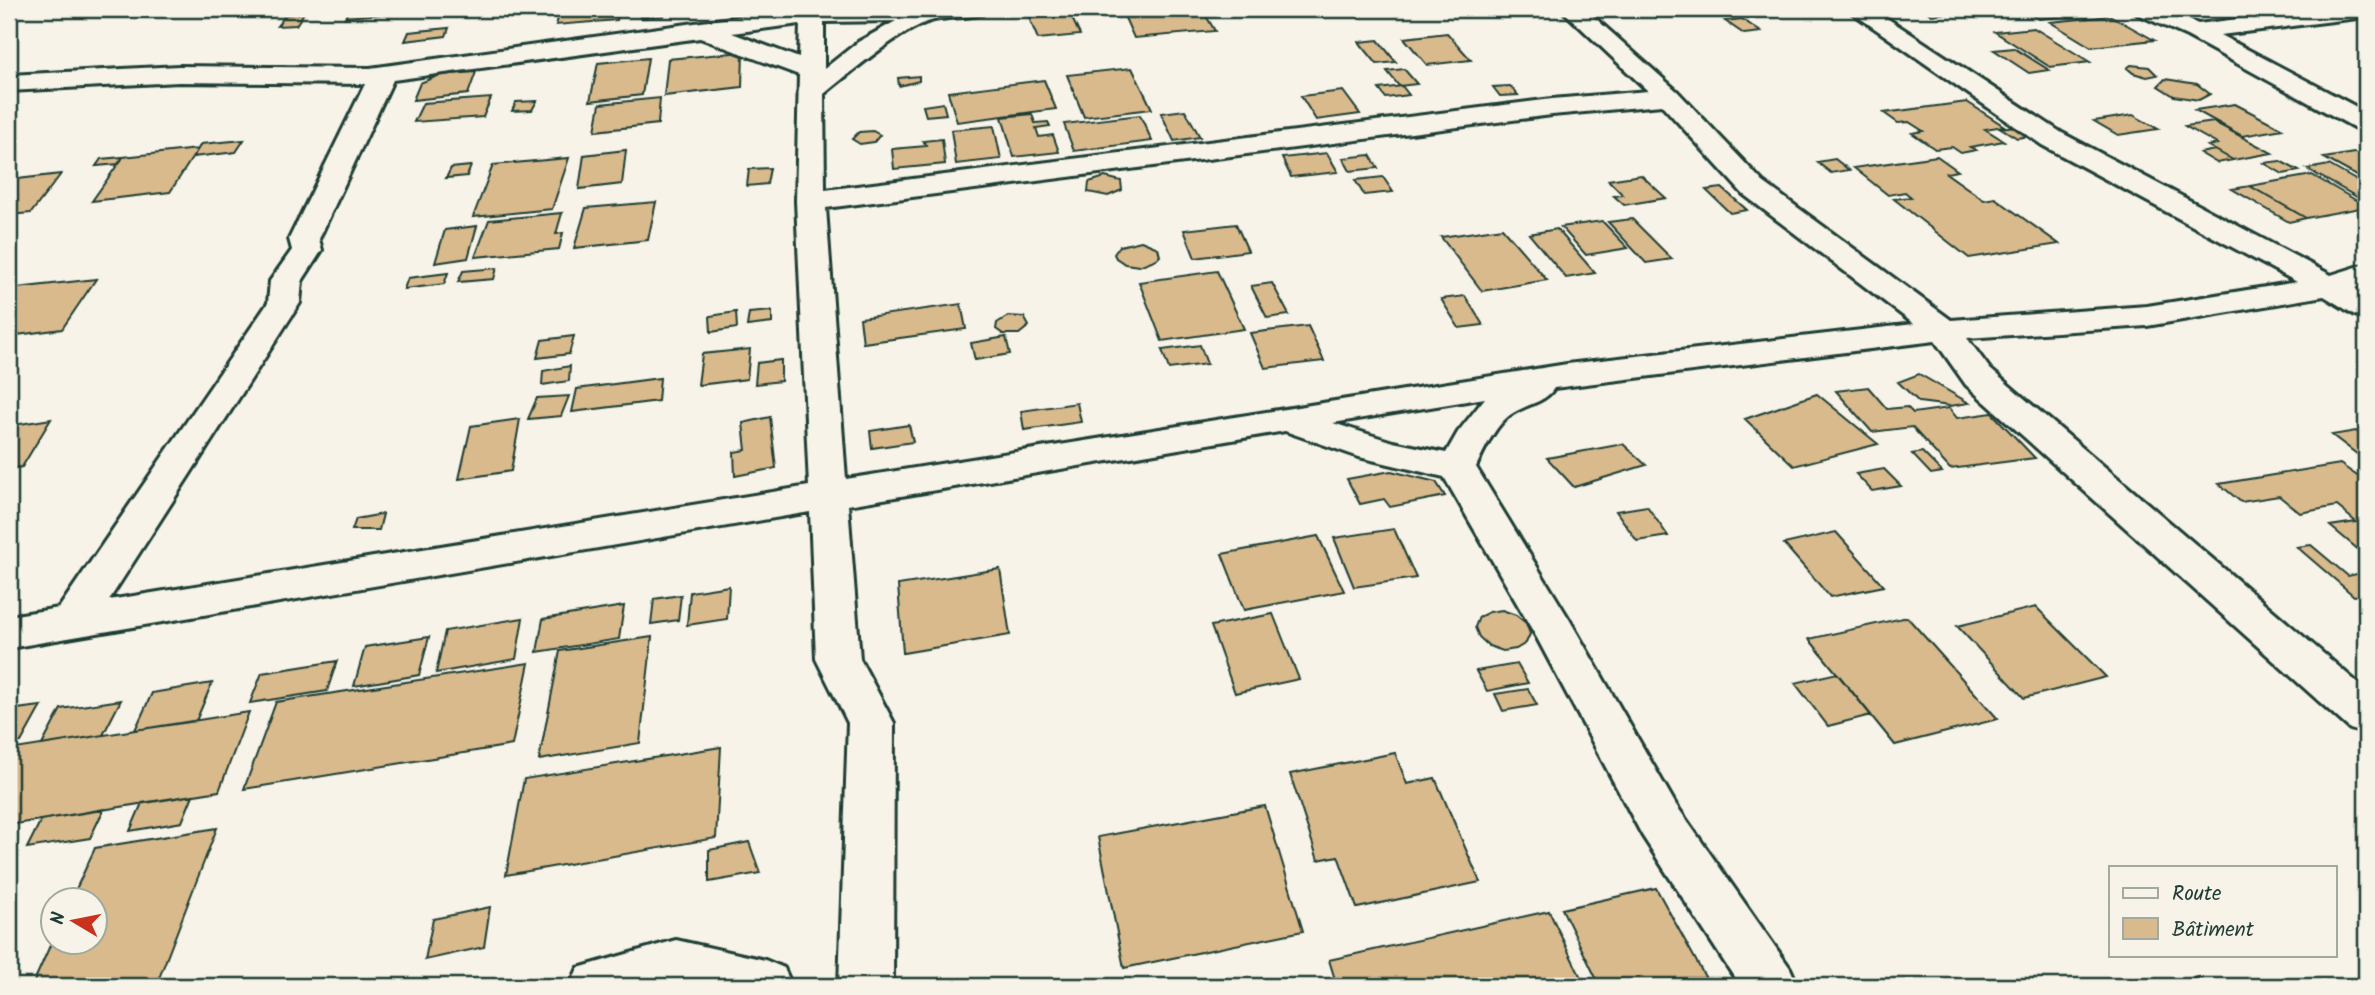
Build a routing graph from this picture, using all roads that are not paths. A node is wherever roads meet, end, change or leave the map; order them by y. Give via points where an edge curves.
1 (975, 9) edge
2 (1572, 9) edge
3 (1858, 9) edge
4 (2145, 9) edge
5 (2366, 10) edge
6 (809, 12) edge
7 (926, 14) junction
8 (698, 29) junction
9 (2195, 31) junction
10 (382, 76) junction
11 (813, 81) junction
12 (9, 83) edge
13 (1669, 97) junction
14 (92, 103) dead end
15 (2366, 123) edge
16 (811, 201) junction
17 (2366, 273) edge
18 (2329, 286) junction
19 (2366, 309) edge
20 (1944, 330) junction
21 (1567, 375) junction
22 (1288, 420) junction
23 (1457, 467) junction
24 (830, 494) junction
25 (72, 622) junction
26 (9, 632) edge
27 (2366, 716) edge
28 (597, 986) edge
29 (765, 986) edge
30 (866, 986) edge
31 (1771, 986) edge

1 - 7 street
2 - 13 street
3 - 18 street via 2052,139
4 - 9 street
5 - 9 street
6 - 7 street
6 - 8 street
6 - 11 street
7 - 11 street
8 - 10 street
8 - 11 street
9 - 15 street
10 - 12 street via 180,74
10 - 14 street
10 - 25 street via 304,239 307,250 286,281 284,303
11 - 16 street
13 - 16 street via 1552,107
13 - 20 street via 1753,188
16 - 24 street
17 - 18 street
18 - 19 street
18 - 20 street via 2147,316
20 - 21 street
20 - 27 street via 1978,377
21 - 22 street
21 - 23 street via 1498,406
22 - 23 street via 1412,461
22 - 24 street
23 - 31 street via 1659,820
24 - 25 street
24 - 30 street via 838,659 871,723
25 - 26 street
28 - 29 street via 676,965

